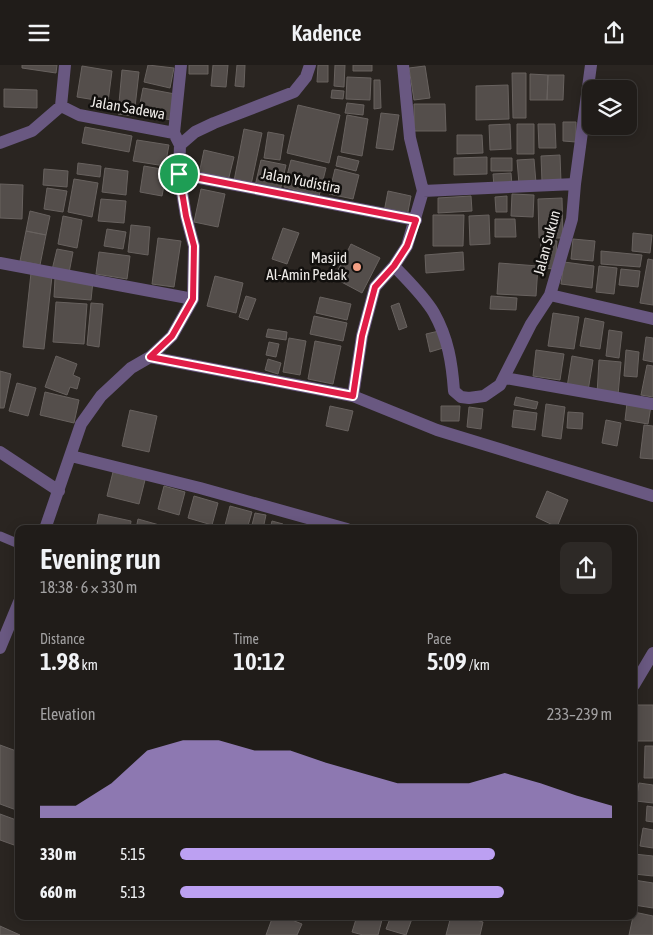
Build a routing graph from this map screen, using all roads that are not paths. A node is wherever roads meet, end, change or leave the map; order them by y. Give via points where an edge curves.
1 (65, 65) edge
2 (181, 65) edge
3 (310, 65) edge
4 (403, 65) edge
5 (590, 65) edge
6 (61, 106) junction
7 (174, 133) junction
8 (0, 143) edge
9 (180, 145) junction
10 (179, 174) junction
11 (575, 183) junction
12 (423, 191) junction
13 (416, 220) junction
14 (0, 263) edge
15 (394, 266) junction
16 (550, 295) junction
17 (193, 299) junction
18 (653, 319) edge
19 (150, 357) junction
20 (505, 378) junction
21 (353, 396) junction
22 (653, 404) edge
23 (0, 452) edge
24 (70, 456) junction
25 (59, 491) junction
26 (653, 496) edge
27 (46, 525) edge
28 (333, 525) edge
29 (0, 536) edge
30 (15, 542) edge
31 (15, 611) edge
32 (0, 648) edge
33 (653, 653) edge
34 (637, 680) edge

1 - 6 street
2 - 7 street
3 - 9 street via 306,77 294,92 214,123 195,132
4 - 12 street via 410,138
5 - 11 street, Jalan Sukun
6 - 7 street, Jalan Sadewa via 79,115
6 - 8 street via 32,131
7 - 9 street
9 - 10 street
10 - 13 street, Jalan Yudistira
10 - 17 street via 194,246
11 - 12 street
11 - 16 street, Jalan Sukun via 572,219
12 - 13 street
13 - 15 street via 407,246
14 - 17 street
15 - 20 street via 433,311 447,341 454,391 461,397 484,396
15 - 21 street via 375,287 362,336
16 - 18 street, Jalan Sukun
16 - 20 street via 531,324
17 - 19 street via 172,336
19 - 21 street
19 - 24 street via 131,368 101,396 80,424
20 - 22 street
21 - 26 street via 437,430
23 - 25 street
24 - 25 street
24 - 28 street
25 - 27 street
29 - 30 lane
31 - 32 street
33 - 34 street

